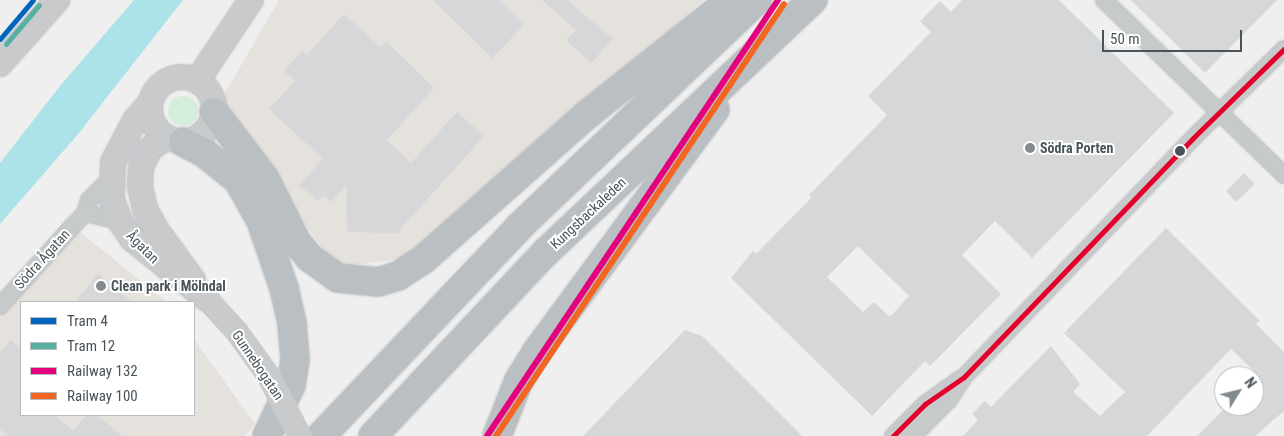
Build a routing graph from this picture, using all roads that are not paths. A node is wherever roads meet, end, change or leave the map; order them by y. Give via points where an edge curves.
1 (57, 0) edge
2 (251, 0) edge
3 (731, 0) edge
4 (757, 0) edge
5 (813, 0) edge
6 (1104, 0) edge
7 (1284, 49) edge
8 (748, 62) junction
9 (0, 64) edge
10 (197, 81) junction
11 (150, 103) junction
12 (214, 112) junction
13 (1220, 112) junction
14 (174, 139) junction
15 (1284, 175) edge
16 (110, 179) junction
17 (85, 213) junction
18 (120, 221) junction
19 (180, 273) junction
20 (0, 306) edge
21 (964, 377) junction
22 (267, 436) edge
23 (300, 436) edge
24 (321, 436) edge
25 (373, 436) edge
26 (497, 436) edge
27 (893, 436) edge
28 (913, 436) edge

1 - 9 main road
2 - 10 main road
3 - 12 highway via 588,114 424,259 398,276 378,282 338,278 310,258 296,241 265,179
4 - 24 highway via 519,227
5 - 8 highway, Kungsbackaleden
6 - 13 street
7 - 13 street
8 - 25 highway, Kungsbackaleden via 546,253
8 - 26 highway via 685,153 537,351 519,380
10 - 11 main road, Ågatan via 183,77 170,80 159,87
10 - 12 main road via 210,94
11 - 14 main road via 153,123
11 - 16 main road, Ågatan via 121,142
12 - 14 main road via 204,133
13 - 15 street
13 - 21 street
14 - 19 main road, Gunnebogatan via 150,150 141,167 140,187 145,209
14 - 22 highway via 202,152 238,180 261,221 284,288 295,360 290,384
16 - 17 street, Södra Ågatan via 89,200
16 - 18 main road, Ågatan via 112,200
17 - 18 street
17 - 20 street, Södra Ågatan
18 - 19 main road, Ågatan via 132,239
19 - 23 main road, Gunnebogatan, bridge via 237,332 268,375
21 - 27 street via 925,404
21 - 28 street via 948,400

